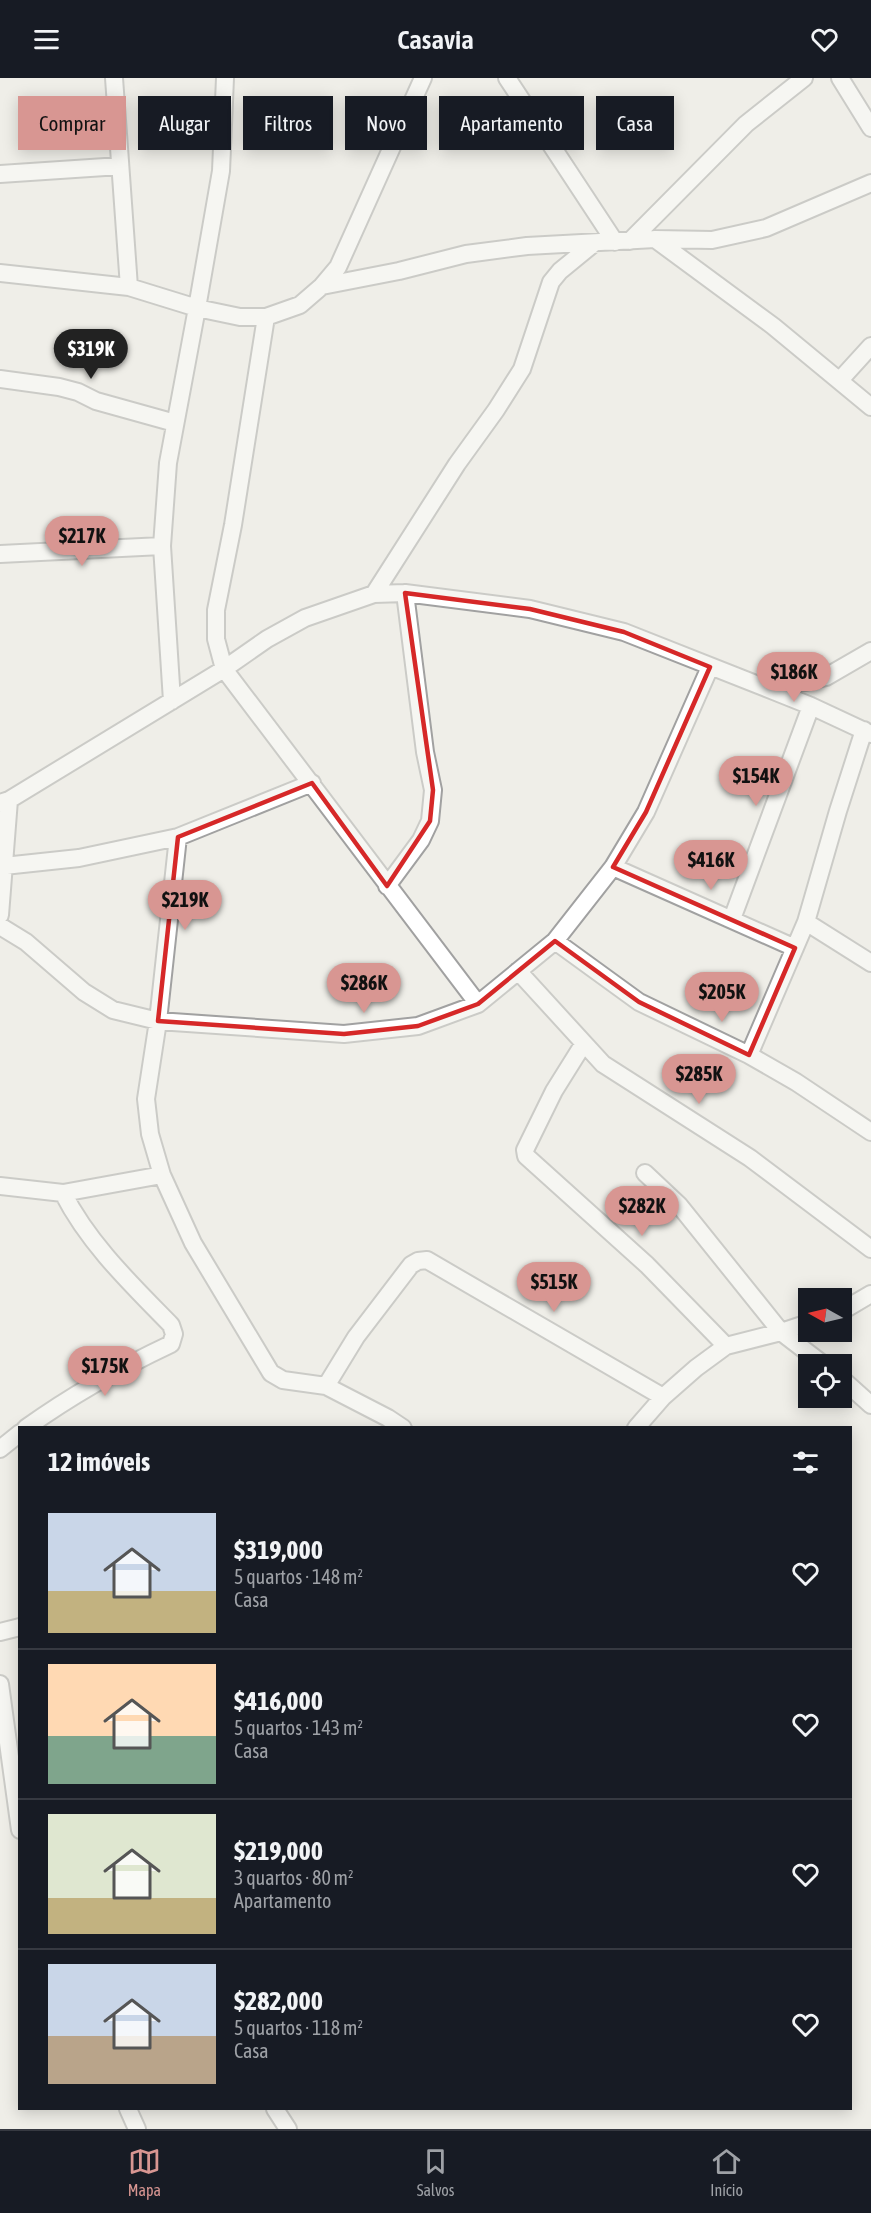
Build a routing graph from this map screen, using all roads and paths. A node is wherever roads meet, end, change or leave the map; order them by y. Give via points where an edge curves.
1 (114, 78) edge
2 (225, 78) edge
3 (423, 78) edge
4 (507, 78) edge
5 (804, 78) edge
6 (840, 78) edge
7 (871, 128) edge
8 (120, 166) junction
9 (0, 174) edge
10 (871, 183) edge
11 (655, 239) junction
12 (622, 242) junction
13 (593, 244) junction
14 (0, 273) edge
15 (322, 286) junction
16 (129, 287) junction
17 (197, 308) junction
18 (266, 317) junction
19 (871, 346) edge
20 (0, 379) edge
21 (840, 380) junction
22 (871, 407) edge
23 (175, 423) junction
24 (162, 546) junction
25 (0, 554) edge
26 (405, 593) junction
27 (374, 594) junction
28 (871, 651) edge
29 (710, 667) junction
30 (224, 669) junction
31 (771, 690) junction
32 (172, 701) junction
33 (811, 706) junction
34 (868, 732) edge
35 (312, 783) junction
36 (5, 801) edge
37 (178, 837) junction
38 (4, 866) junction
39 (613, 867) junction
40 (387, 886) junction
41 (0, 915) edge
42 (732, 919) junction
43 (806, 922) junction
44 (0, 926) edge
45 (555, 941) junction
46 (795, 948) junction
47 (871, 963) edge
48 (518, 971) junction
49 (478, 1004) junction
50 (158, 1021) junction
51 (584, 1043) junction
52 (749, 1055) junction
53 (871, 1132) edge
54 (645, 1173) dead end
55 (162, 1175) junction
56 (0, 1186) edge
57 (63, 1193) junction
58 (871, 1249) edge
59 (871, 1294) edge
60 (852, 1305) edge
61 (798, 1326) edge
62 (781, 1332) junction
63 (726, 1346) junction
64 (810, 1354) edge
65 (326, 1386) junction
66 (852, 1388) edge
67 (663, 1397) junction
68 (871, 1405) edge
69 (29, 1426) edge
70 (400, 1426) edge
71 (638, 1426) edge
72 (18, 1435) edge
73 (0, 1449) edge
74 (18, 1628) edge
75 (0, 1632) edge
76 (0, 1684) edge
77 (18, 1815) edge
78 (128, 2110) edge
79 (276, 2110) edge
80 (137, 2129) edge
81 (288, 2129) edge

1 - 8 street
2 - 17 street via 221,171
3 - 15 street via 338,267
4 - 12 street
5 - 12 street via 746,124
6 - 7 street
8 - 9 street
8 - 16 street
10 - 11 street via 766,228 712,240
11 - 12 street
11 - 21 street
12 - 13 street
13 - 15 street via 527,246 466,254
13 - 27 street via 551,282 522,369
14 - 16 street
15 - 18 street via 300,305
16 - 17 street
17 - 18 street via 240,317
17 - 23 street
18 - 30 street via 216,610 216,639
19 - 21 street
20 - 23 street via 59,387
21 - 22 street
23 - 24 street
24 - 25 street
24 - 32 street
26 - 27 street
26 - 29 street via 540,612 624,632
26 - 40 street via 424,752 433,790 430,821 421,840
27 - 30 street via 305,618
28 - 31 street via 826,677
29 - 31 street
29 - 39 street via 646,812
30 - 32 street
30 - 35 street
31 - 33 street
32 - 36 street
33 - 34 street
33 - 42 street
34 - 43 street via 838,811
35 - 37 street
35 - 40 street
36 - 38 street
37 - 38 street via 79,858
37 - 50 street
38 - 41 street
39 - 42 street
39 - 45 street
40 - 49 street
42 - 46 street
43 - 46 street
43 - 47 street
44 - 50 street via 103,1004
45 - 48 street
45 - 52 street via 639,1002
46 - 52 street
48 - 49 street
48 - 51 street
49 - 50 street via 417,1026 344,1034
50 - 55 street via 146,1099 150,1134
51 - 58 street via 603,1064 750,1158
51 - 63 street via 554,1091 525,1150 526,1156 647,1265
52 - 53 street
54 - 62 street via 679,1205
55 - 57 street
55 - 65 street via 194,1243 265,1366 283,1380
56 - 57 street
57 - 69 street via 104,1256 171,1325 174,1334 171,1344 118,1369
59 - 60 street
61 - 62 street
62 - 63 street
62 - 64 street
63 - 67 street
65 - 67 street via 356,1337 411,1265 427,1260
65 - 70 street
66 - 68 street
67 - 71 street
72 - 73 street
74 - 75 street
76 - 77 street
78 - 80 street
79 - 81 street

